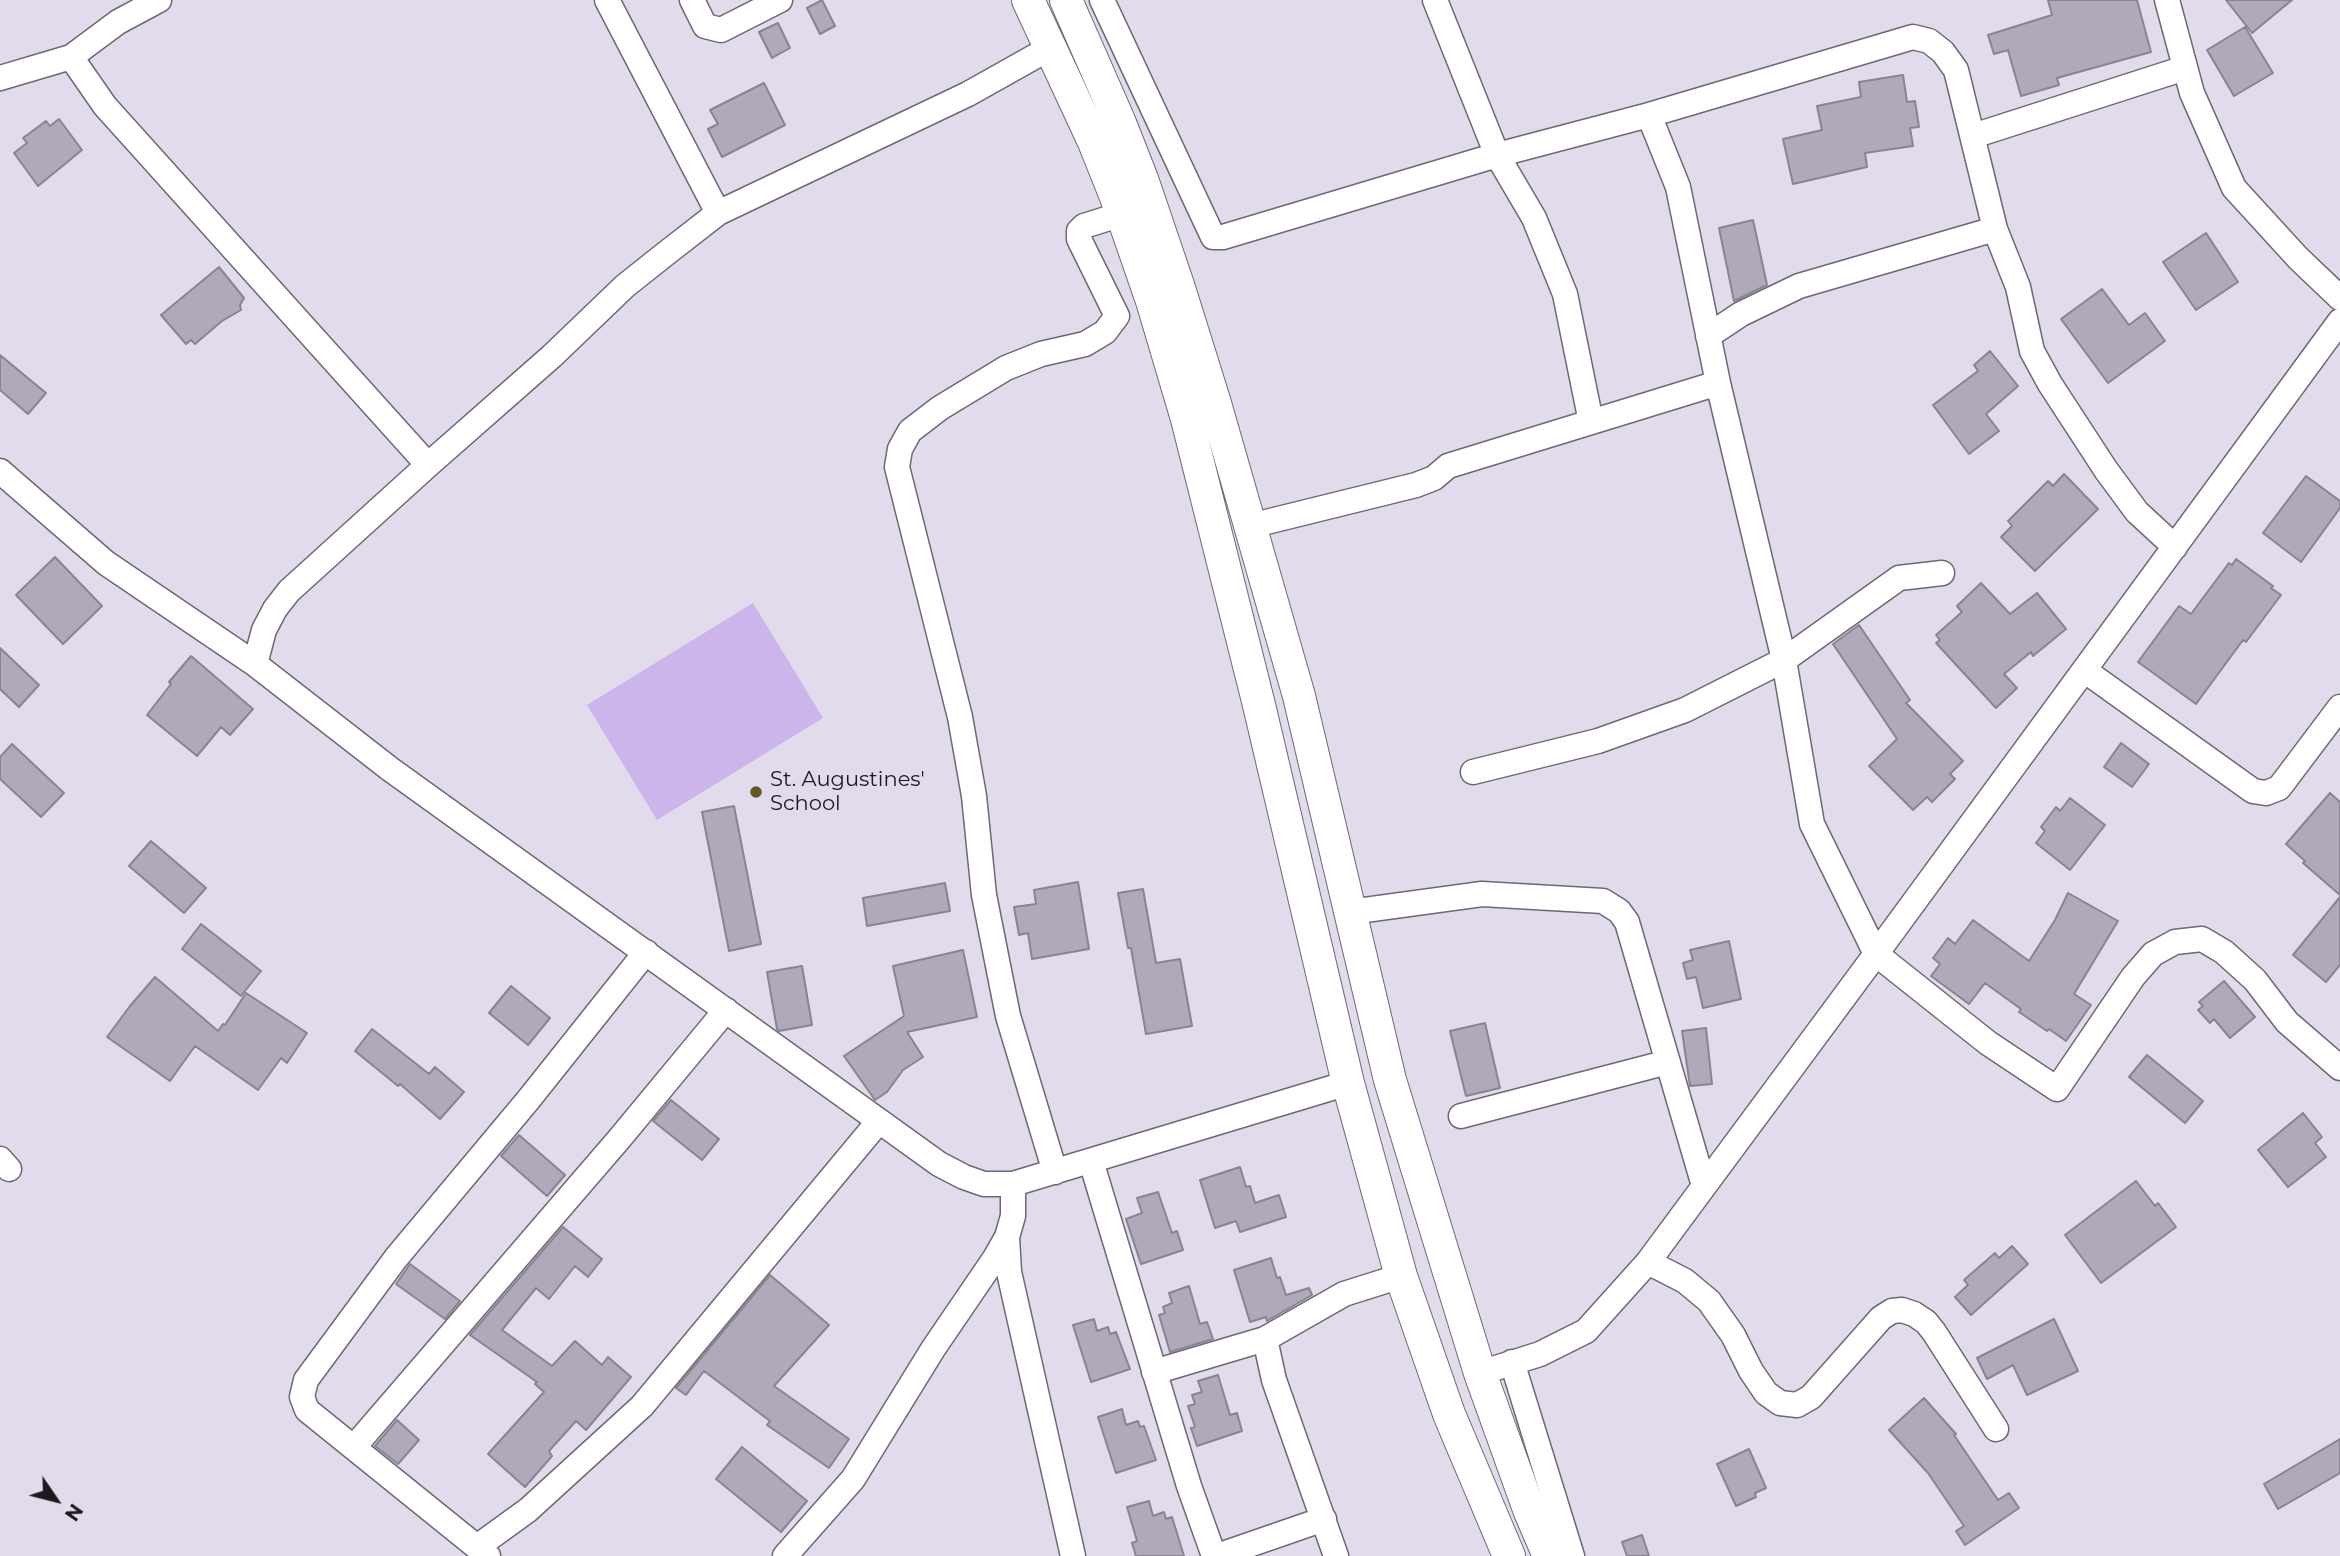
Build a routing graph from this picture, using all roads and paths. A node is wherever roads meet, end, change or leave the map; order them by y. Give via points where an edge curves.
1 (159, 0) edge
2 (607, 0) edge
3 (692, 0) edge
4 (779, 0) edge
5 (1028, 0) edge
6 (1066, 0) edge
7 (1102, 0) edge
8 (1435, 0) edge
9 (2167, 0) edge
10 (1050, 48) junction
11 (71, 57) junction
12 (2185, 68) junction
13 (0, 78) edge
14 (1649, 115) junction
15 (1973, 136) junction
16 (1497, 155) junction
17 (718, 213) junction
18 (1122, 214) junction
19 (1995, 229) junction
20 (2340, 298) edge
21 (2340, 321) edge
22 (1707, 336) junction
23 (1718, 383) junction
24 (1591, 422) junction
25 (428, 464) junction
26 (0, 471) edge
27 (1250, 526) junction
28 (2175, 547) junction
29 (1942, 573) dead end
30 (1784, 660) junction
31 (255, 664) junction
32 (2084, 670) junction
33 (2340, 707) edge
34 (1473, 772) dead end
35 (1350, 912) junction
36 (646, 952) junction
37 (1876, 954) junction
38 (726, 1010) junction
39 (1668, 1062) junction
40 (2339, 1069) edge
41 (1348, 1083) junction
42 (1461, 1116) dead end
43 (879, 1121) junction
44 (1091, 1161) junction
45 (1055, 1172) junction
46 (1013, 1184) junction
47 (1704, 1186) junction
48 (1007, 1237) junction
49 (1648, 1262) junction
50 (1401, 1276) junction
51 (1265, 1339) junction
52 (1512, 1362) junction
53 (1154, 1371) junction
54 (1480, 1373) junction
55 (1996, 1429) dead end
56 (354, 1447) junction
57 (1530, 1512) junction
58 (1324, 1520) junction
59 (1495, 1524) junction
60 (482, 1551) edge
61 (785, 1556) edge
62 (1073, 1556) edge
63 (1215, 1556) edge
64 (1336, 1556) edge
65 (1509, 1556) edge
66 (1549, 1556) edge
67 (1572, 1556) edge

1 - 11 street via 118,22
2 - 17 street
3 - 4 street via 705,26 721,30
5 - 10 main road
6 - 27 main road via 1142,179
7 - 16 street via 1213,237
8 - 16 street
9 - 12 street
10 - 17 street via 968,94
10 - 18 main road
11 - 13 street
11 - 25 street via 105,106
12 - 15 street
12 - 20 street via 2234,188
14 - 15 street via 1913,37 1929,41 1956,70
14 - 16 street
14 - 22 street via 1678,187
15 - 19 street
16 - 24 street via 1534,218 1565,294
17 - 25 street via 625,286
18 - 41 main road via 1187,419
18 - 45 street via 1079,231 1116,316 1105,332 1085,344 1006,368 940,408 910,430 897,467 960,717 984,895 1008,1016
19 - 22 street via 1799,286
19 - 28 street via 2018,287 2032,351 2050,384 2137,512
21 - 28 street
22 - 23 street
23 - 24 street
23 - 30 street
24 - 27 street via 1448,466 1416,485
25 - 31 street via 289,591 264,630
26 - 31 street via 106,564
27 - 35 main road via 1299,696
28 - 32 street
29 - 30 street via 1899,578
30 - 34 street via 1685,710 1598,741
30 - 37 street via 1812,824
31 - 36 street via 390,769
32 - 33 street via 2253,791 2266,793 2279,788
32 - 37 street
35 - 39 street via 1482,894 1603,901 1627,922
35 - 54 main road via 1390,1080
36 - 38 street
36 - 56 street via 396,1258 306,1380 302,1397 307,1410
37 - 40 street via 1988,1043 2057,1089 2133,976 2153,954 2175,942 2202,939 2255,980 2287,1022
37 - 47 street
38 - 43 street
38 - 56 street
39 - 42 street
39 - 47 street
41 - 44 street
41 - 50 main road
43 - 46 street via 964,1177 984,1184
43 - 60 street via 642,1406
44 - 45 street
44 - 53 street
45 - 46 street
46 - 48 street via 1013,1216
47 - 49 street
48 - 61 street via 853,1479
48 - 62 street via 1009,1272
49 - 52 street via 1586,1332
49 - 55 street via 1685,1281 1709,1301 1751,1371 1780,1403 1797,1405 1811,1398 1881,1318 1902,1310 1926,1322 1934,1332
50 - 51 street via 1344,1294
50 - 59 main road via 1449,1414
51 - 53 street
51 - 58 street via 1274,1380
52 - 54 street
52 - 67 street
53 - 63 street
54 - 57 main road
56 - 60 street
57 - 59 main road
57 - 66 main road
58 - 63 street
58 - 64 street
59 - 65 main road

